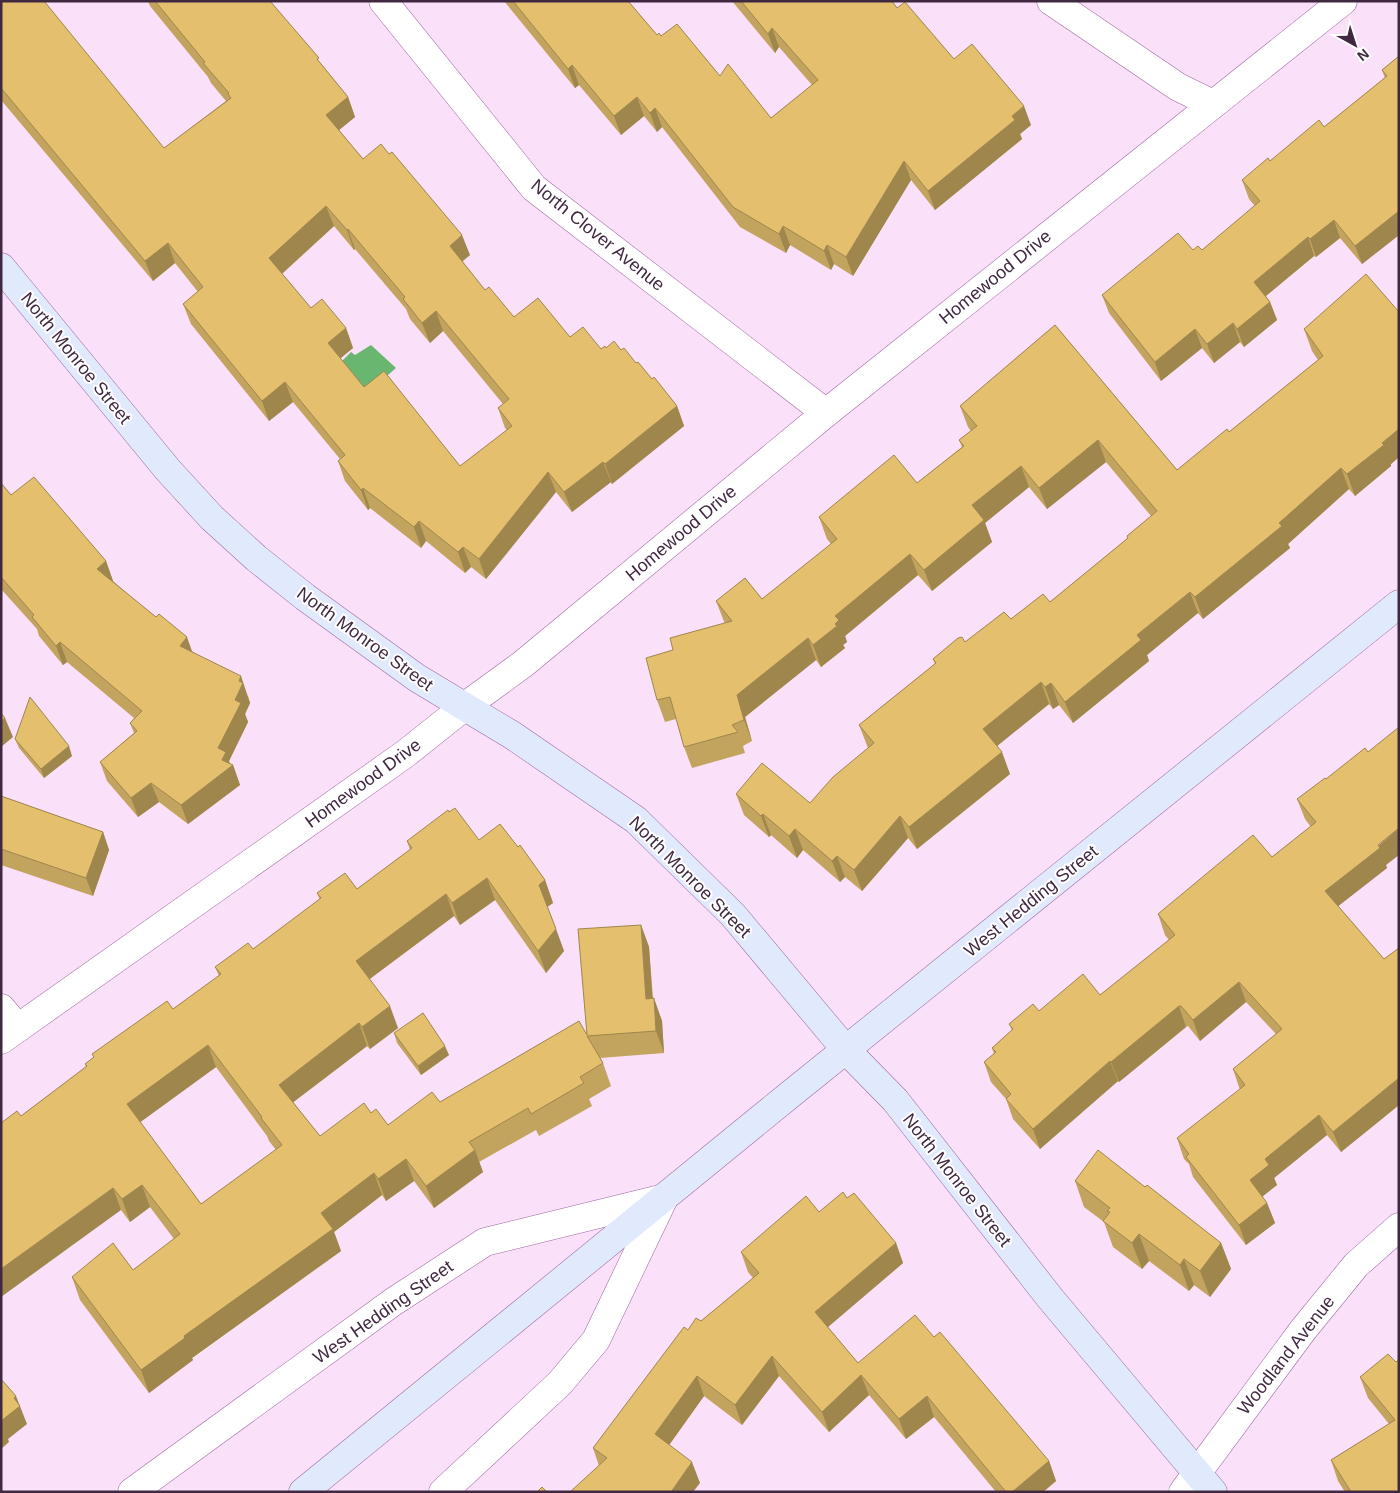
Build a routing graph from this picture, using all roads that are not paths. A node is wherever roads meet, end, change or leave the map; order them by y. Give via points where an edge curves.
1 (383, 1) edge
2 (1051, 1) edge
3 (1343, 1) edge
4 (1213, 104) junction
5 (1, 267) edge
6 (826, 413) junction
7 (1399, 604) edge
8 (464, 707) junction
9 (7, 1025) edge
10 (846, 1050) junction
11 (664, 1198) junction
12 (1399, 1227) edge
13 (1197, 1485) edge
14 (132, 1492) edge
15 (303, 1492) edge
16 (443, 1492) edge

1 - 6 street, North Clover Avenue via 534,188
2 - 4 street via 1178,87
3 - 4 street, Homewood Drive
4 - 6 street, Homewood Drive
5 - 8 main road, North Monroe Street via 168,470 212,518 305,597 417,678
6 - 8 street, Homewood Drive via 523,664
7 - 10 main road, West Hedding Street
8 - 9 street, Homewood Drive via 404,754
8 - 10 main road, North Monroe Street via 512,735 636,820 733,916
10 - 11 main road, West Hedding Street
10 - 13 main road, North Monroe Street via 895,1100
11 - 14 street, West Hedding Street via 485,1242 393,1302
11 - 15 main road, West Hedding Street
11 - 16 street, West Hedding Street via 596,1340 560,1383
12 - 13 street, Woodland Avenue via 1356,1265 1302,1330

